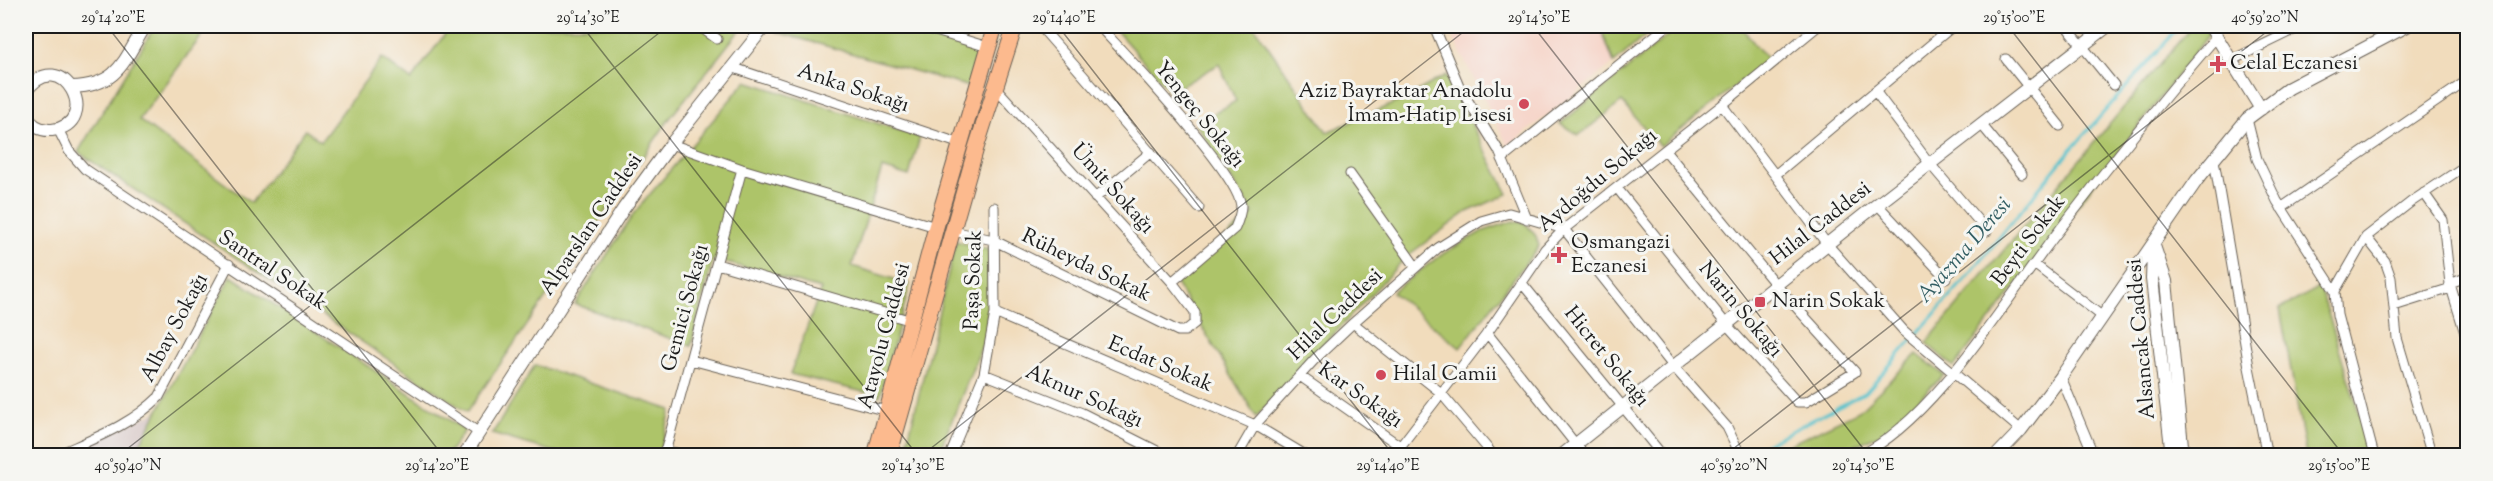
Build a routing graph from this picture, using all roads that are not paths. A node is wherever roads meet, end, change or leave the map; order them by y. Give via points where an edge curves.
1 (145, 26) edge
2 (699, 26) edge
3 (765, 26) edge
4 (919, 26) edge
5 (995, 26) edge
6 (1015, 26) edge
7 (1040, 26) edge
8 (1099, 26) edge
9 (1434, 26) edge
10 (1667, 26) edge
11 (1818, 26) edge
12 (1953, 26) edge
13 (2066, 26) edge
14 (2108, 26) edge
15 (2301, 26) edge
16 (2407, 26) edge
17 (2214, 31) edge
18 (717, 39) dead end
19 (2082, 45) junction
20 (988, 48) junction
21 (2006, 58) dead end
22 (2232, 60) junction
23 (734, 68) junction
24 (2468, 80) edge
25 (2114, 85) dead end
26 (27, 86) edge
27 (72, 87) junction
28 (2029, 87) junction
29 (996, 88) junction
30 (1875, 92) junction
31 (1722, 105) junction
32 (2261, 109) junction
33 (27, 118) edge
34 (2247, 119) junction
35 (1981, 124) junction
36 (2060, 126) dead end
37 (58, 129) junction
38 (671, 144) junction
39 (961, 144) junction
40 (1665, 150) junction
41 (1151, 152) junction
42 (1502, 159) junction
43 (2214, 160) junction
44 (1930, 164) junction
45 (2468, 164) edge
46 (742, 169) junction
47 (1350, 174) dead end
48 (2022, 174) dead end
49 (1775, 175) junction
50 (1617, 188) junction
51 (2424, 193) junction
52 (1095, 198) junction
53 (1878, 204) junction
54 (993, 207) dead end
55 (1199, 208) dead end
56 (2281, 208) junction
57 (1527, 219) junction
58 (936, 227) junction
59 (1564, 229) junction
60 (953, 231) junction
61 (1987, 231) dead end
62 (2366, 237) junction
63 (993, 240) junction
64 (1827, 244) junction
65 (2154, 246) junction
66 (229, 264) junction
67 (717, 264) junction
68 (2034, 264) junction
69 (1416, 267) junction
70 (2468, 277) edge
71 (1946, 278) dead end
72 (1172, 282) junction
73 (1521, 282) junction
74 (2450, 284) junction
75 (1776, 285) junction
76 (2335, 291) junction
77 (2394, 306) junction
78 (995, 313) junction
79 (2103, 317) junction
80 (1196, 318) joint
81 (912, 321) junction
82 (1353, 323) junction
83 (1726, 324) junction
84 (2465, 331) edge
85 (1487, 333) junction
86 (2468, 343) edge
87 (691, 360) junction
88 (1673, 366) junction
89 (1953, 372) junction
90 (984, 374) junction
91 (1300, 376) junction
92 (2061, 377) junction
93 (1440, 392) junction
94 (1623, 406) junction
95 (887, 411) junction
96 (1255, 425) junction
97 (2021, 430) junction
98 (478, 432) junction
99 (1575, 444) junction
100 (1400, 446) junction
101 (1738, 450) dead end
102 (664, 453) edge
103 (2003, 453) edge
104 (54, 456) edge
105 (464, 456) edge
106 (688, 456) edge
107 (875, 456) edge
108 (890, 456) edge
109 (950, 456) edge
110 (1167, 456) edge
111 (1237, 456) edge
112 (1307, 456) edge
113 (1393, 456) edge
114 (1494, 456) edge
115 (1561, 456) edge
116 (1584, 456) edge
117 (1663, 456) edge
118 (1859, 456) edge
119 (2094, 456) edge
120 (2172, 456) edge
121 (2182, 456) edge
122 (2267, 456) edge
123 (2374, 456) edge
124 (2432, 456) edge

1 - 27 street via 116,74 90,86
2 - 18 street
3 - 23 street, Alparslan Caddesi
4 - 20 street
5 - 20 main road, Atayolu Caddesi
6 - 29 main road, Atayolu Caddesi
7 - 41 street
8 - 72 street, Yengeç Sokağı via 1205,147 1234,187 1241,205 1235,228
9 - 42 street via 1460,88
10 - 42 street
11 - 31 street, Aydoğdu Sokağı
12 - 30 street
13 - 19 street
14 - 19 street, Hilal Caddesi
15 - 22 street
16 - 32 street via 2289,88
17 - 22 street
17 - 68 street, Beyti Sokak
19 - 25 street
19 - 28 street, Hilal Caddesi
20 - 39 main road, Atayolu Caddesi
21 - 28 street
22 - 32 street
23 - 38 street, Alparslan Caddesi
23 - 39 street, Anka Sokağı
24 - 56 street
26 - 27 street via 47,76 57,77
27 - 37 street via 75,113
28 - 35 street, Hilal Caddesi
28 - 36 street
29 - 52 street, Ümit Sokağı
29 - 60 main road, Atayolu Caddesi
30 - 44 street
30 - 49 street
31 - 40 street, Aydoğdu Sokağı
31 - 49 street
32 - 34 street
33 - 37 street via 39,128
34 - 43 street
34 - 56 street via 2257,159
35 - 44 street, Hilal Caddesi
35 - 48 street
37 - 66 street, Santral Sokak via 69,151 85,169
38 - 46 street
38 - 98 street, Alparslan Caddesi via 624,208
39 - 58 main road, Atayolu Caddesi
40 - 50 street, Aydoğdu Sokağı
40 - 75 street
41 - 52 street
41 - 55 street
42 - 57 street
43 - 65 street
43 - 122 street
44 - 53 street, Hilal Caddesi
44 - 61 street
45 - 51 street
46 - 58 street
46 - 67 street, Gemici Sokağı
47 - 69 street
49 - 64 street
50 - 59 street, Aydoğdu Sokağı
50 - 83 street, Narin Sokağı
51 - 62 street
51 - 74 street via 2443,220
52 - 72 street, Ümit Sokağı
53 - 64 street, Hilal Caddesi
53 - 71 street
54 - 63 street, Paşa Sokak
56 - 76 street
57 - 59 street
57 - 69 street, Hilal Caddesi via 1509,213 1481,221
58 - 60 street
58 - 81 main road, Atayolu Caddesi
59 - 73 street, Aydoğdu Sokağı
59 - 88 street
60 - 63 street, Rüheyda Sokak
60 - 108 main road, Atayolu Caddesi
62 - 76 street
62 - 77 street via 2385,261
63 - 78 street, Paşa Sokak
63 - 80 street, Rüheyda Sokak via 1178,331 1191,328
64 - 75 street, Hilal Caddesi
64 - 89 street via 1904,331
65 - 79 street
65 - 120 street, Alsancak Caddesi via 2152,279
65 - 121 street, Alsancak Caddesi via 2166,281
66 - 98 street, Santral Sokak
66 - 104 street, Albay Sokağı via 159,397 127,424
67 - 81 street
67 - 87 street, Gemici Sokağı
68 - 79 street
68 - 89 street, Beyti Sokak
69 - 82 street, Hilal Caddesi
70 - 74 street
72 - 80 street, Ümit Sokağı
73 - 85 street, Aydoğdu Sokağı
73 - 94 street, Hicret Sokağı
74 - 77 street via 2448,289
74 - 84 street
75 - 83 street, Hilal Caddesi
75 - 83 street, Narin Sokağı via 1855,372 1799,403
76 - 123 street via 2337,315
77 - 124 street via 2397,338
78 - 90 street, Paşa Sokak
78 - 96 street, Ecdat Sokak
79 - 92 street
81 - 95 main road, Atayolu Caddesi
82 - 91 street, Hilal Caddesi
82 - 93 street
83 - 88 street, Hilal Caddesi
84 - 86 street
85 - 93 street, Aydoğdu Sokağı
85 - 99 street
87 - 95 street
87 - 102 street, Gemici Sokağı
88 - 94 street, Hilal Caddesi
88 - 101 street via 1727,427
89 - 97 street
89 - 118 street, Beyti Sokak via 1908,422
90 - 109 street, Paşa Sokak
90 - 110 street, Aknur Sokağı via 1082,412
91 - 96 street, Hilal Caddesi
91 - 100 street, Kar Sokağı
92 - 97 street
92 - 119 street
93 - 100 street, Aydoğdu Sokağı
93 - 114 street
94 - 99 street, Hilal Caddesi
94 - 117 street, Hicret Sokağı
95 - 107 main road, Atayolu Caddesi
96 - 111 street, Hilal Caddesi
96 - 112 street, Ecdat Sokak
97 - 103 street
98 - 105 street, Alparslan Caddesi
99 - 115 street, Hilal Caddesi
99 - 116 street
100 - 113 street, Aydoğdu Sokağı
102 - 106 street

